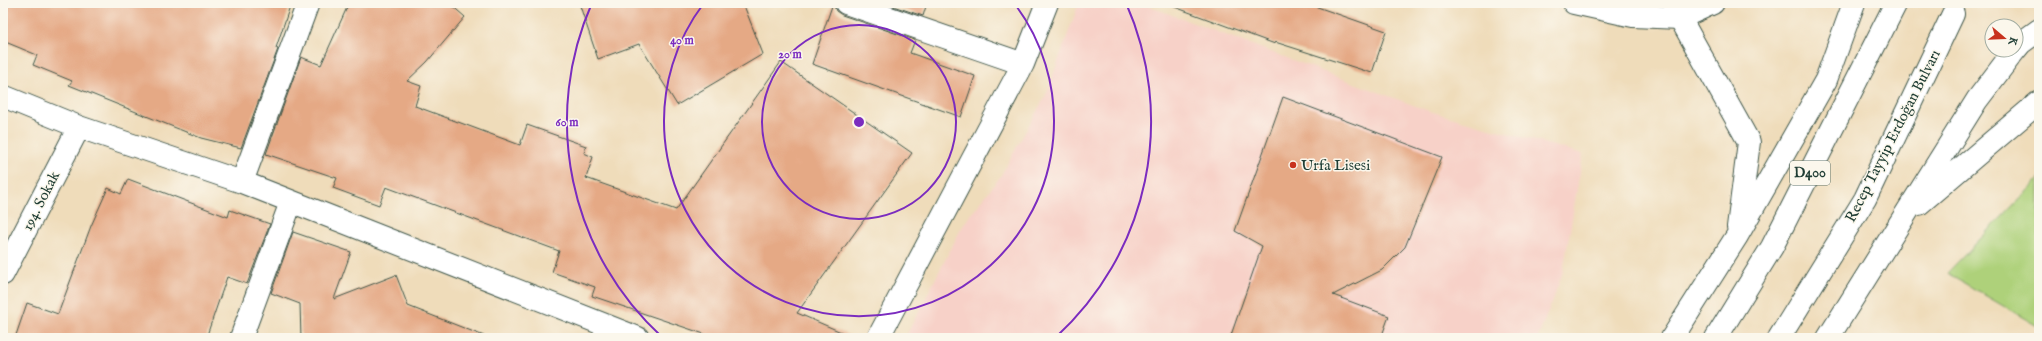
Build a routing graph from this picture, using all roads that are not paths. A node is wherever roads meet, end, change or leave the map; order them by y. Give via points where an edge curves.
1 (308, 3) edge
2 (846, 3) edge
3 (1047, 3) edge
4 (1574, 3) edge
5 (1713, 3) edge
6 (1854, 3) edge
7 (1896, 3) edge
8 (1953, 14) dead end
9 (1680, 18) junction
10 (2039, 30) edge
11 (2024, 41) edge
12 (2010, 58) edge
13 (1023, 64) junction
14 (3, 96) edge
15 (2039, 102) edge
16 (79, 127) junction
17 (242, 182) junction
18 (291, 202) junction
19 (1904, 216) junction
20 (1737, 236) junction
21 (3, 274) edge
22 (241, 338) edge
23 (638, 338) edge
24 (878, 338) edge
25 (1672, 338) edge
26 (1716, 338) edge
27 (1779, 338) edge
28 (1828, 338) edge

1 - 17 main road
2 - 13 main road
3 - 13 main road
4 - 9 main road via 1633,16
5 - 9 main road
6 - 20 main road via 1826,80
7 - 26 main road, D400 via 1772,247
8 - 27 main road, Recep Tayyip Erdoğan Bulvarı via 1865,199
9 - 20 main road via 1748,142
10 - 11 main road
12 - 19 main road via 1976,100
13 - 24 main road
14 - 16 main road
15 - 19 main road
16 - 17 main road
16 - 21 main road, 194. Sokak
17 - 18 main road
18 - 22 main road
18 - 23 main road
19 - 28 main road
20 - 25 main road

